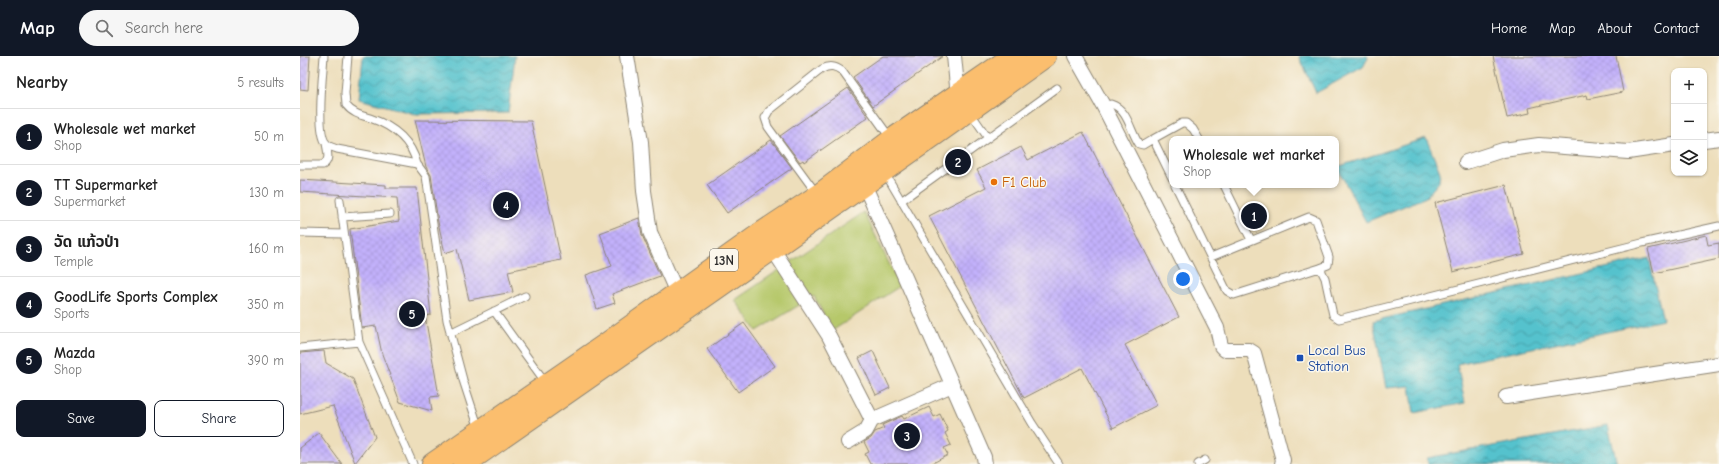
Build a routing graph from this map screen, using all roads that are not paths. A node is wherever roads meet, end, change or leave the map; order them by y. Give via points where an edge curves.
1 (324, 56) edge
2 (348, 56) edge
3 (628, 56) edge
4 (954, 56) edge
5 (1014, 56) edge
6 (1044, 56) edge
7 (1075, 56) edge
8 (1057, 88) dead end
9 (963, 103) junction
10 (1104, 108) junction
11 (1198, 136) edge
12 (988, 138) junction
13 (1719, 138) edge
14 (1153, 139) junction
15 (892, 140) junction
16 (1707, 140) edge
17 (326, 143) junction
18 (1671, 145) edge
19 (1466, 162) dead end
20 (417, 164) junction
21 (300, 165) edge
22 (883, 170) junction
23 (1169, 172) edge
24 (864, 184) junction
25 (1176, 188) edge
26 (1225, 188) edge
27 (818, 196) junction
28 (340, 200) dead end
29 (901, 201) junction
30 (390, 214) dead end
31 (342, 217) junction
32 (1719, 226) edge
33 (300, 233) edge
34 (344, 234) junction
35 (1251, 240) junction
36 (772, 248) junction
37 (1211, 257) junction
38 (1320, 268) junction
39 (677, 293) junction
40 (525, 296) dead end
41 (494, 311) junction
42 (450, 333) junction
43 (359, 342) junction
44 (300, 348) edge
45 (1719, 364) edge
46 (548, 385) junction
47 (952, 385) junction
48 (1506, 398) dead end
49 (872, 420) junction
50 (480, 431) junction
51 (848, 442) dead end
52 (1284, 463) edge
53 (413, 464) edge
54 (433, 464) edge
55 (464, 464) edge
56 (985, 464) edge
57 (1060, 464) edge

1 - 17 lane via 320,122
2 - 20 lane via 346,105 353,112 376,120 398,132 411,148
3 - 39 street via 641,142 650,232
4 - 9 street
5 - 9 highway, 13N
6 - 9 highway, 13N
7 - 10 street
8 - 12 lane
9 - 12 lane
9 - 15 highway, 13N
9 - 22 highway, 13N
10 - 14 lane via 1111,104 1122,111 1139,144 1143,145
10 - 52 street via 1217,328 1221,346 1225,350 1250,350 1254,353
11 - 14 lane via 1194,129 1182,123
12 - 29 lane
13 - 16 street
14 - 23 lane
15 - 27 highway, 13N
15 - 27 lane via 842,72 834,66 822,69 769,111 765,118 768,127
17 - 20 lane via 337,149
17 - 21 lane via 326,164
18 - 19 street via 1628,152 1539,145 1503,150
20 - 42 lane via 426,176
22 - 24 highway, 13N
22 - 29 lane
24 - 36 highway, 13N
24 - 47 street
25 - 37 lane
26 - 35 lane
27 - 39 highway, 13N
28 - 31 lane
29 - 57 lane via 1032,422
30 - 31 lane
31 - 34 lane
32 - 38 lane via 1339,319 1333,315 1325,278
33 - 34 lane
34 - 43 lane
35 - 37 lane
35 - 38 lane via 1304,218 1313,218 1316,220 1329,257 1328,265
36 - 49 street via 829,336
36 - 55 highway, 13N
37 - 38 lane via 1227,290 1234,294
39 - 46 highway, 13N
40 - 41 lane
41 - 42 lane
41 - 46 lane
42 - 50 lane
43 - 44 lane
43 - 53 lane
45 - 48 street
46 - 50 highway, 13N
47 - 49 street
47 - 56 street
49 - 51 street via 866,431
50 - 54 highway, 13N

